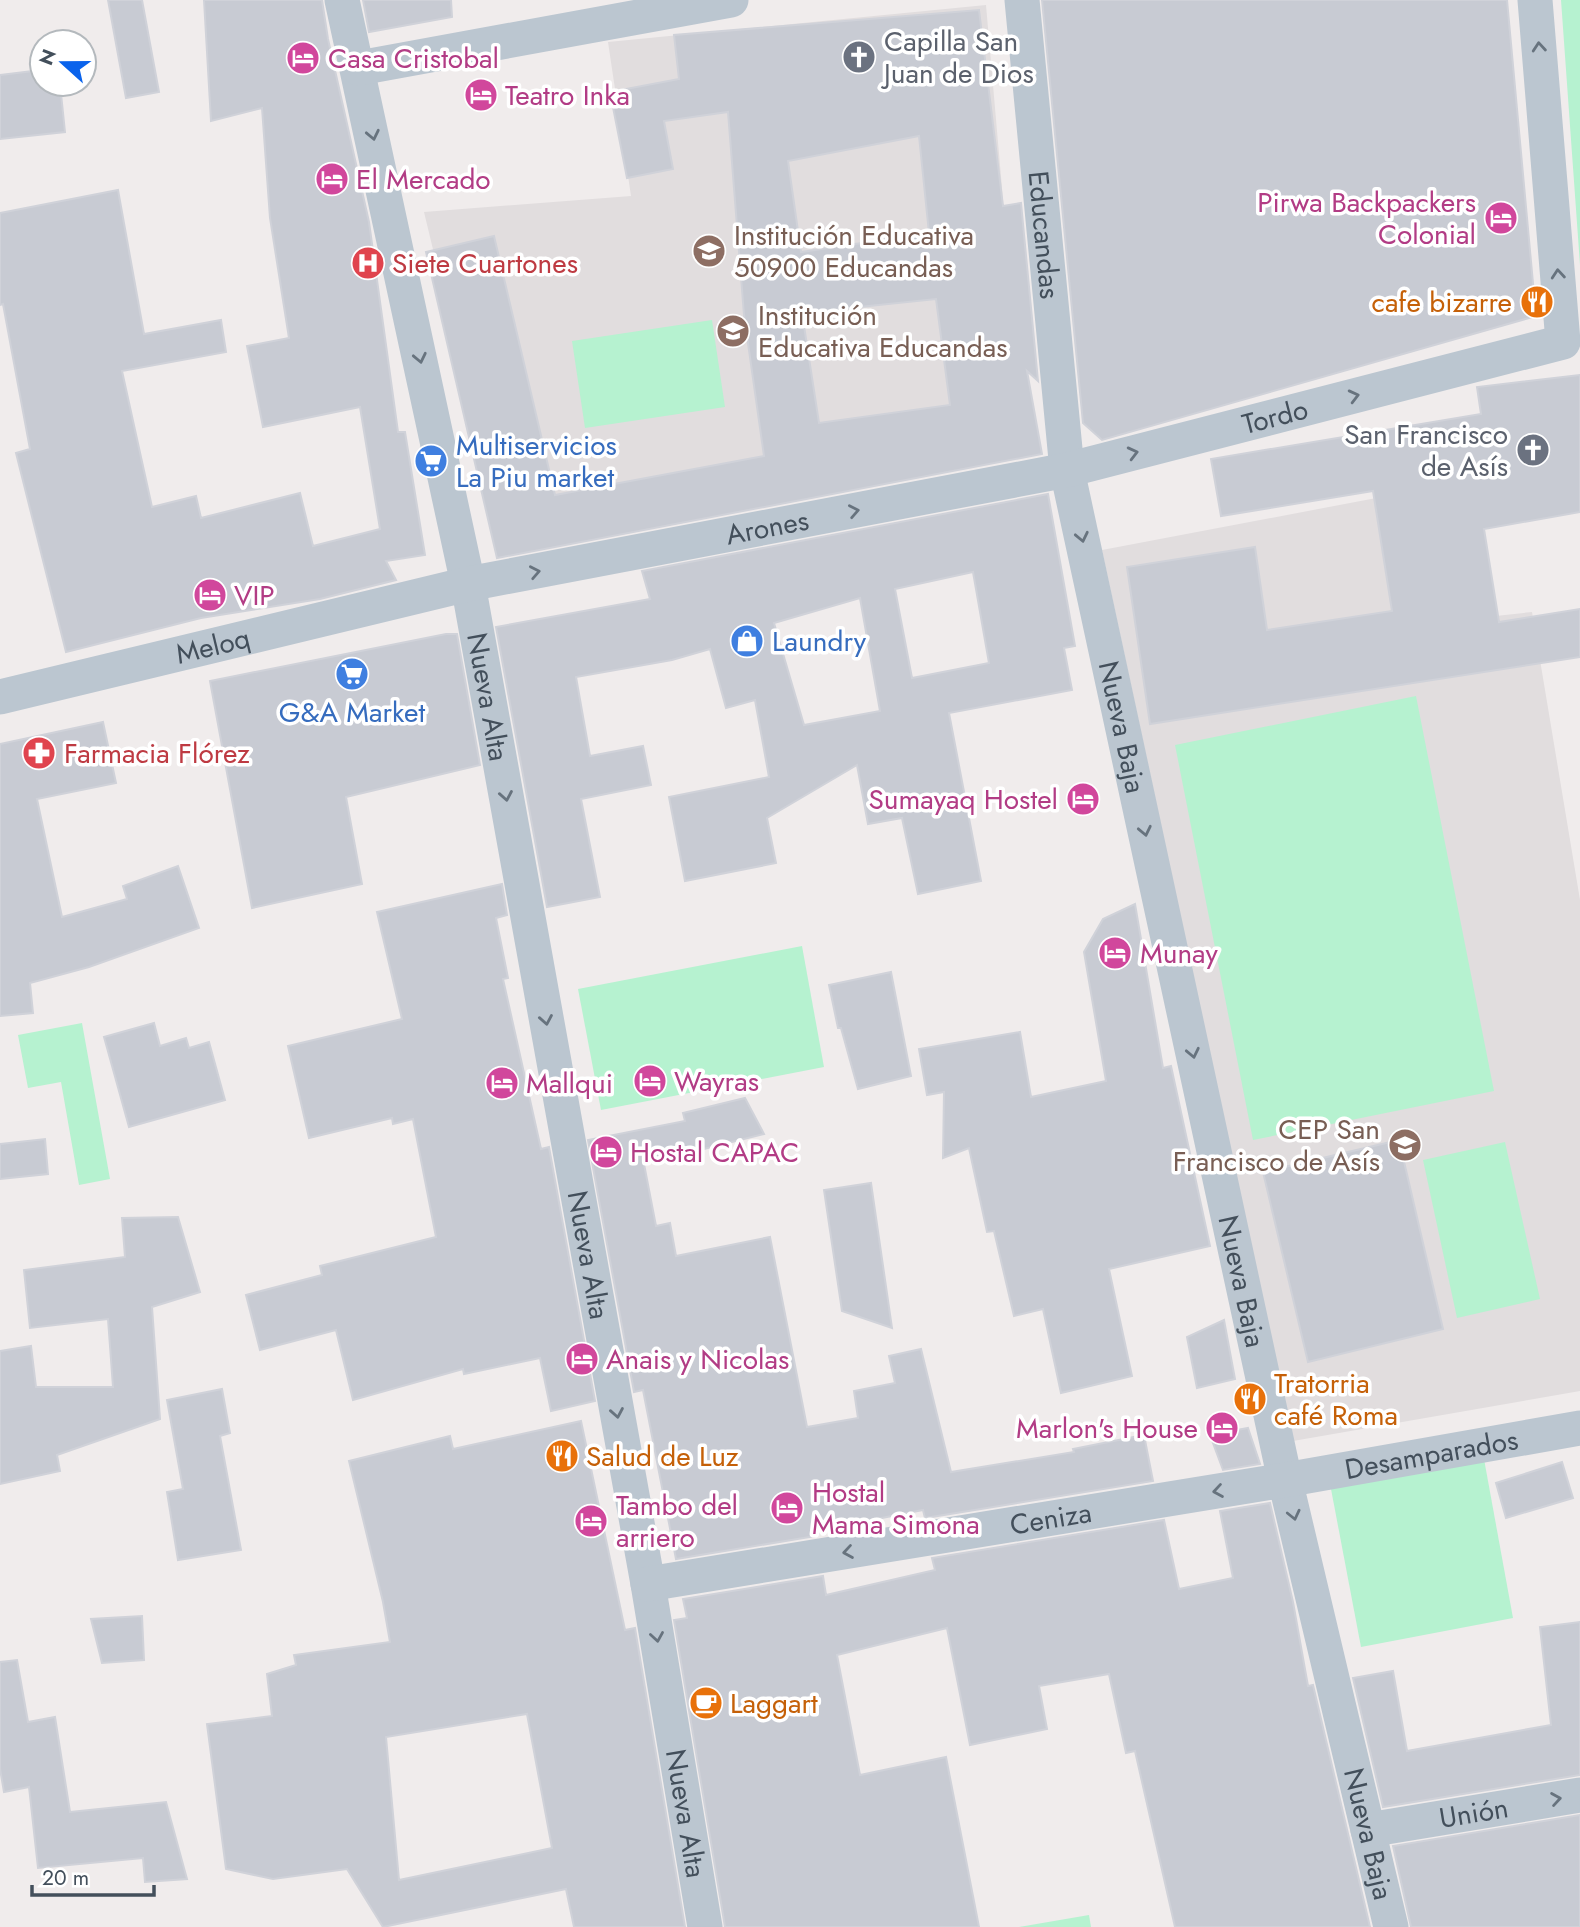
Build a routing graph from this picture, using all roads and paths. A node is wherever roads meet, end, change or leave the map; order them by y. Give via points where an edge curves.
1 (342, 0) edge
2 (731, 0) edge
3 (1022, 0) edge
4 (1535, 0) edge
5 (359, 68) junction
6 (1067, 470) junction
7 (468, 584) junction
8 (0, 697) edge
9 (1580, 1428) edge
10 (1285, 1480) junction
11 (648, 1584) junction
12 (1580, 1795) edge
13 (1368, 1830) junction
14 (705, 1927) edge
15 (1391, 1927) edge

1 - 5 street
2 - 5 street
3 - 6 street, Educandas
6 -> 4 street, Tordo via 1563,342
5 -> 7 street
7 -> 6 street, Arones
6 -> 10 street, Nueva Baja
7 - 8 street, Meloq
7 -> 11 street, Nueva Alta
9 - 10 street, Desamparados
10 -> 11 street, Ceniza
10 -> 13 street, Nueva Baja
11 -> 14 street, Nueva Alta
13 -> 12 street, Unión
13 - 15 street, Nueva Baja

